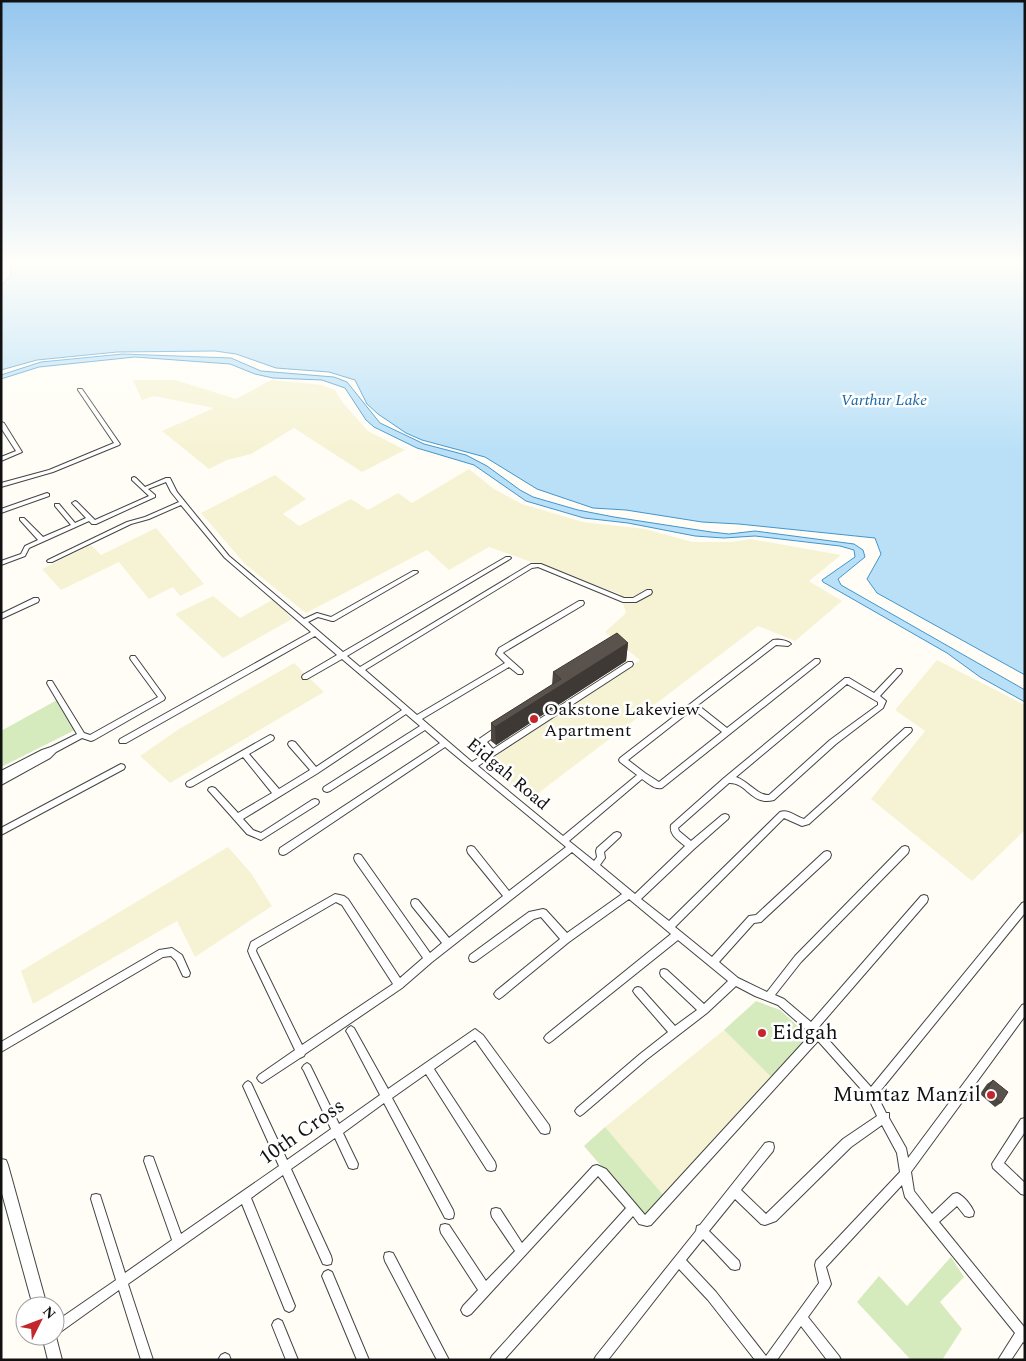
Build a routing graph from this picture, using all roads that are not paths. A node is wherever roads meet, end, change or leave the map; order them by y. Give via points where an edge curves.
1 (80, 390) dead end
2 (1, 423) edge
3 (10, 437) junction
4 (1, 440) edge
5 (1, 459) edge
6 (134, 479) dead end
7 (1, 485) edge
8 (144, 489) junction
9 (47, 495) dead end
10 (183, 502) junction
11 (75, 503) dead end
12 (57, 506) dead end
13 (1, 511) edge
14 (90, 518) junction
15 (22, 519) dead end
16 (74, 525) junction
17 (42, 540) junction
18 (508, 558) dead end
19 (50, 561) dead end
20 (1, 563) edge
21 (415, 572) dead end
22 (649, 592) dead end
23 (36, 600) dead end
24 (581, 602) dead end
25 (1, 617) edge
26 (303, 622) junction
27 (316, 632) junction
28 (788, 644) dead end
29 (342, 655) junction
30 (133, 658) dead end
31 (817, 661) dead end
32 (510, 663) junction
33 (630, 664) dead end
34 (360, 670) junction
35 (899, 671) dead end
36 (520, 672) dead end
37 (305, 677) dead end
38 (50, 683) dead end
39 (875, 697) junction
40 (693, 705) junction
41 (407, 710) junction
42 (417, 718) junction
43 (507, 725) edge
44 (426, 726) junction
45 (908, 730) dead end
46 (727, 732) junction
47 (81, 735) junction
48 (270, 738) dead end
49 (123, 741) dead end
50 (446, 743) junction
51 (292, 744) dead end
52 (53, 750) junction
53 (244, 753) junction
54 (492, 753) junction
55 (472, 766) junction
56 (120, 767) dead end
57 (315, 771) junction
58 (1, 775) edge
59 (642, 775) junction
60 (727, 780) junction
61 (1, 782) edge
62 (190, 784) dead end
63 (327, 789) dead end
64 (212, 790) dead end
65 (278, 794) junction
66 (315, 802) dead end
67 (725, 817) dead end
68 (237, 818) junction
69 (1, 832) edge
70 (617, 835) dead end
71 (563, 841) junction
72 (691, 846) junction
73 (572, 848) junction
74 (471, 850) dead end
75 (905, 850) dead end
76 (283, 851) dead end
77 (827, 855) dead end
78 (358, 858) dead end
79 (594, 866) junction
80 (509, 897) junction
81 (632, 897) junction
82 (924, 898) dead end
83 (416, 903) dead end
84 (1025, 906) edge
85 (673, 931) junction
86 (566, 939) junction
87 (448, 944) junction
88 (473, 958) dead end
89 (429, 959) junction
90 (712, 963) junction
91 (186, 973) dead end
92 (664, 973) dead end
93 (735, 982) junction
94 (399, 985) junction
95 (638, 991) dead end
96 (498, 994) dead end
97 (769, 996) junction
98 (1025, 1008) edge
99 (704, 1010) junction
100 (350, 1031) dead end
101 (815, 1031) junction
102 (674, 1032) junction
103 (549, 1038) dead end
104 (1, 1047) edge
105 (301, 1052) junction
106 (427, 1067) junction
107 (307, 1068) dead end
108 (262, 1078) dead end
109 (248, 1086) dead end
110 (871, 1094) junction
111 (386, 1096) junction
112 (580, 1111) dead end
113 (885, 1117) junction
114 (1025, 1123) edge
115 (545, 1129) dead end
116 (336, 1130) junction
117 (769, 1147) dead end
118 (149, 1161) dead end
119 (353, 1164) dead end
120 (1, 1165) edge
121 (491, 1166) dead end
122 (284, 1167) junction
123 (906, 1172) junction
124 (1025, 1190) edge
125 (734, 1191) junction
126 (245, 1197) junction
127 (96, 1199) dead end
128 (633, 1208) junction
129 (969, 1212) dead end
130 (496, 1213) dead end
131 (448, 1214) dead end
132 (932, 1222) junction
133 (445, 1229) dead end
134 (701, 1230) junction
135 (178, 1242) junction
136 (521, 1251) junction
137 (389, 1256) dead end
138 (327, 1260) dead end
139 (679, 1260) junction
140 (735, 1265) dead end
141 (328, 1276) dead end
142 (122, 1282) junction
143 (485, 1290) junction
144 (37, 1296) edge
145 (289, 1306) dead end
146 (467, 1310) dead end
147 (801, 1317) junction
148 (65, 1322) edge
149 (278, 1325) dead end
150 (1023, 1336) edge
151 (52, 1346) edge
152 (55, 1360) edge
153 (147, 1360) edge
154 (292, 1360) edge
155 (363, 1360) edge
156 (443, 1360) edge
157 (496, 1360) edge
158 (600, 1360) edge
159 (762, 1360) edge
160 (770, 1360) edge
161 (835, 1360) edge
162 (1004, 1360) edge

1 - 7 street via 117,444 51,471
2 - 3 street
3 - 4 street
3 - 5 street via 19,452
6 - 8 street
8 - 10 street, Eidgah Road via 168,479
8 - 14 street via 153,496 94,523
9 - 13 street
10 - 19 street
10 - 26 street, Eidgah Road via 227,556
11 - 14 street
12 - 16 street
14 - 16 street
15 - 17 street
16 - 17 street
17 - 20 street via 26,547 23,554
18 - 29 street
21 - 26 street via 332,619 317,615
22 - 34 street via 634,600 623,600 539,565 531,566
23 - 25 street
24 - 32 street via 501,650 500,654
26 - 27 street, Eidgah Road
27 - 29 street, Eidgah Road
27 - 49 street
28 - 40 street via 775,642
29 - 34 street, Eidgah Road
29 - 37 street
30 - 47 street via 162,698 91,738
31 - 46 street
32 - 36 street
32 - 42 street
33 - 54 street
34 - 41 street, Eidgah Road
35 - 39 street
38 - 47 street
39 - 60 street via 847,680
39 - 60 street via 882,701 880,706 833,742 771,798 762,798 739,781
40 - 46 street
40 - 59 street via 623,760
41 - 42 street, Eidgah Road
41 - 57 street
42 - 44 street, Eidgah Road
43 - 54 street via 482,742
44 - 50 street, Eidgah Road
44 - 63 street
45 - 85 street via 806,822 782,814 675,920
46 - 59 street via 659,786
47 - 52 street
48 - 53 street
50 - 55 street, Eidgah Road
50 - 76 street
51 - 57 street
52 - 58 street
52 - 61 street
53 - 62 street
53 - 65 street
54 - 55 street
55 - 71 street, Eidgah Road
56 - 69 street
57 - 65 street
59 - 71 street
60 - 72 street via 674,827 675,833
64 - 68 street
65 - 68 street
66 - 68 street via 261,837 250,832
67 - 72 street
70 - 79 street via 600,851 601,858
71 - 73 street, Eidgah Road
72 - 81 street
73 - 79 street, Eidgah Road
73 - 80 street
74 - 80 street
75 - 97 street via 798,960
77 - 90 street via 758,919 752,920
78 - 89 street
79 - 81 street, Eidgah Road
80 - 87 street
81 - 85 street, Eidgah Road
81 - 86 street
82 - 101 street
83 - 87 street
84 - 110 street
85 - 90 street, Eidgah Road
85 - 103 street
86 - 88 street via 539,912
86 - 96 street
87 - 89 street
89 - 94 street
90 - 93 street, Eidgah Road
91 - 104 street via 172,952 162,953
92 - 99 street
93 - 97 street, Eidgah Road
93 - 99 street
94 - 105 street
94 - 105 street via 342,899 336,898 254,945 254,956
95 - 102 street
97 - 101 street, Eidgah Road
98 - 123 street
99 - 102 street
100 - 111 street
101 - 110 street, Eidgah Road
101 - 128 street via 656,1213 647,1221
102 - 112 street
105 - 108 street
106 - 111 street, 10th Cross
106 - 115 street, 10th Cross via 475,1034
106 - 121 street
107 - 116 street
109 - 122 street
110 - 113 street, Eidgah Road
111 - 116 street, 10th Cross
111 - 131 street
113 - 123 street, Eidgah Road via 902,1152
113 - 125 street via 846,1143 772,1217 765,1220
114 - 124 street via 997,1164
116 - 119 street
116 - 122 street, 10th Cross
117 - 125 street
118 - 135 street
120 - 144 street
122 - 126 street, 10th Cross
122 - 138 street
123 - 132 street, Eidgah Road via 909,1193
123 - 147 street via 820,1265 825,1284
125 - 134 street
126 - 135 street, 10th Cross
126 - 145 street
127 - 142 street
128 - 136 street via 597,1170
128 - 157 street
129 - 132 street via 957,1198
130 - 136 street
132 - 150 street, Eidgah Road
133 - 143 street
134 - 139 street
134 - 140 street
135 - 142 street, 10th Cross
136 - 143 street
137 - 156 street
139 - 158 street
139 - 159 street
141 - 155 street
142 - 148 street, 10th Cross
142 - 153 street
143 - 146 street
147 - 160 street
147 - 161 street
149 - 154 street
150 - 162 street
151 - 152 street

